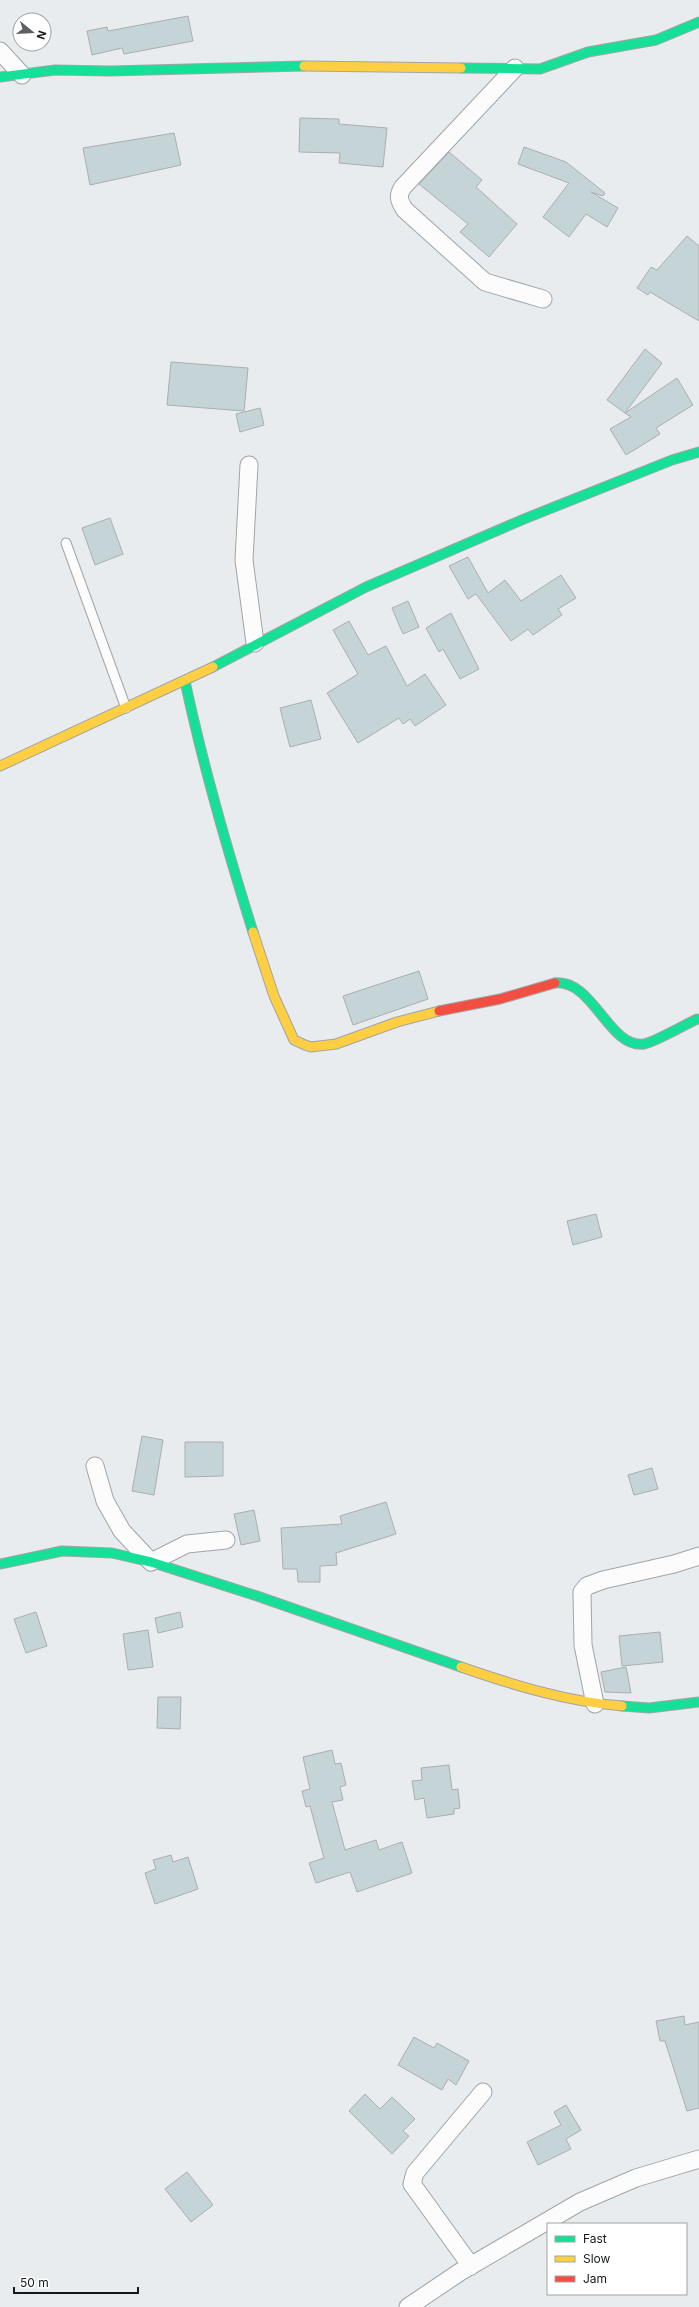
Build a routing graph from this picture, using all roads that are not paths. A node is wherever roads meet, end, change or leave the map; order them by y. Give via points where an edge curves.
1 (699, 22) edge
2 (0, 51) edge
3 (516, 68) junction
4 (22, 75) junction
5 (0, 76) edge
6 (543, 300) dead end
7 (699, 452) edge
8 (249, 465) dead end
9 (66, 543) dead end
10 (255, 643) junction
11 (185, 681) junction
12 (126, 708) junction
13 (0, 766) edge
14 (697, 1019) dead end
15 (95, 1466) dead end
16 (226, 1540) dead end
17 (699, 1556) edge
18 (151, 1562) junction
19 (0, 1564) edge
20 (699, 1702) edge
21 (595, 1704) junction
22 (483, 2092) dead end
23 (699, 2159) edge
24 (471, 2266) junction
25 (408, 2307) edge

1 - 3 street via 656,40 588,52 540,69
2 - 4 street
3 - 4 street via 298,66 55,70
3 - 6 street via 403,187 399,193 399,202 485,282
4 - 5 street
7 - 10 street via 672,460 516,522 366,587
8 - 10 street via 244,560
9 - 12 lane
10 - 11 street
11 - 12 street
11 - 14 street via 202,760 224,841 274,996 294,1040 309,1047 352,1040 409,1018 566,983 577,989 623,1038 644,1044
12 - 13 street
15 - 18 street via 105,1501 122,1531
16 - 18 street via 187,1544
17 - 21 street via 603,1580 587,1586 582,1592 583,1645
18 - 19 street via 112,1553 62,1551
18 - 21 street via 504,1682
20 - 21 street via 649,1708
22 - 24 street via 415,2173 412,2184
23 - 24 street via 636,2178 580,2202
24 - 25 street

